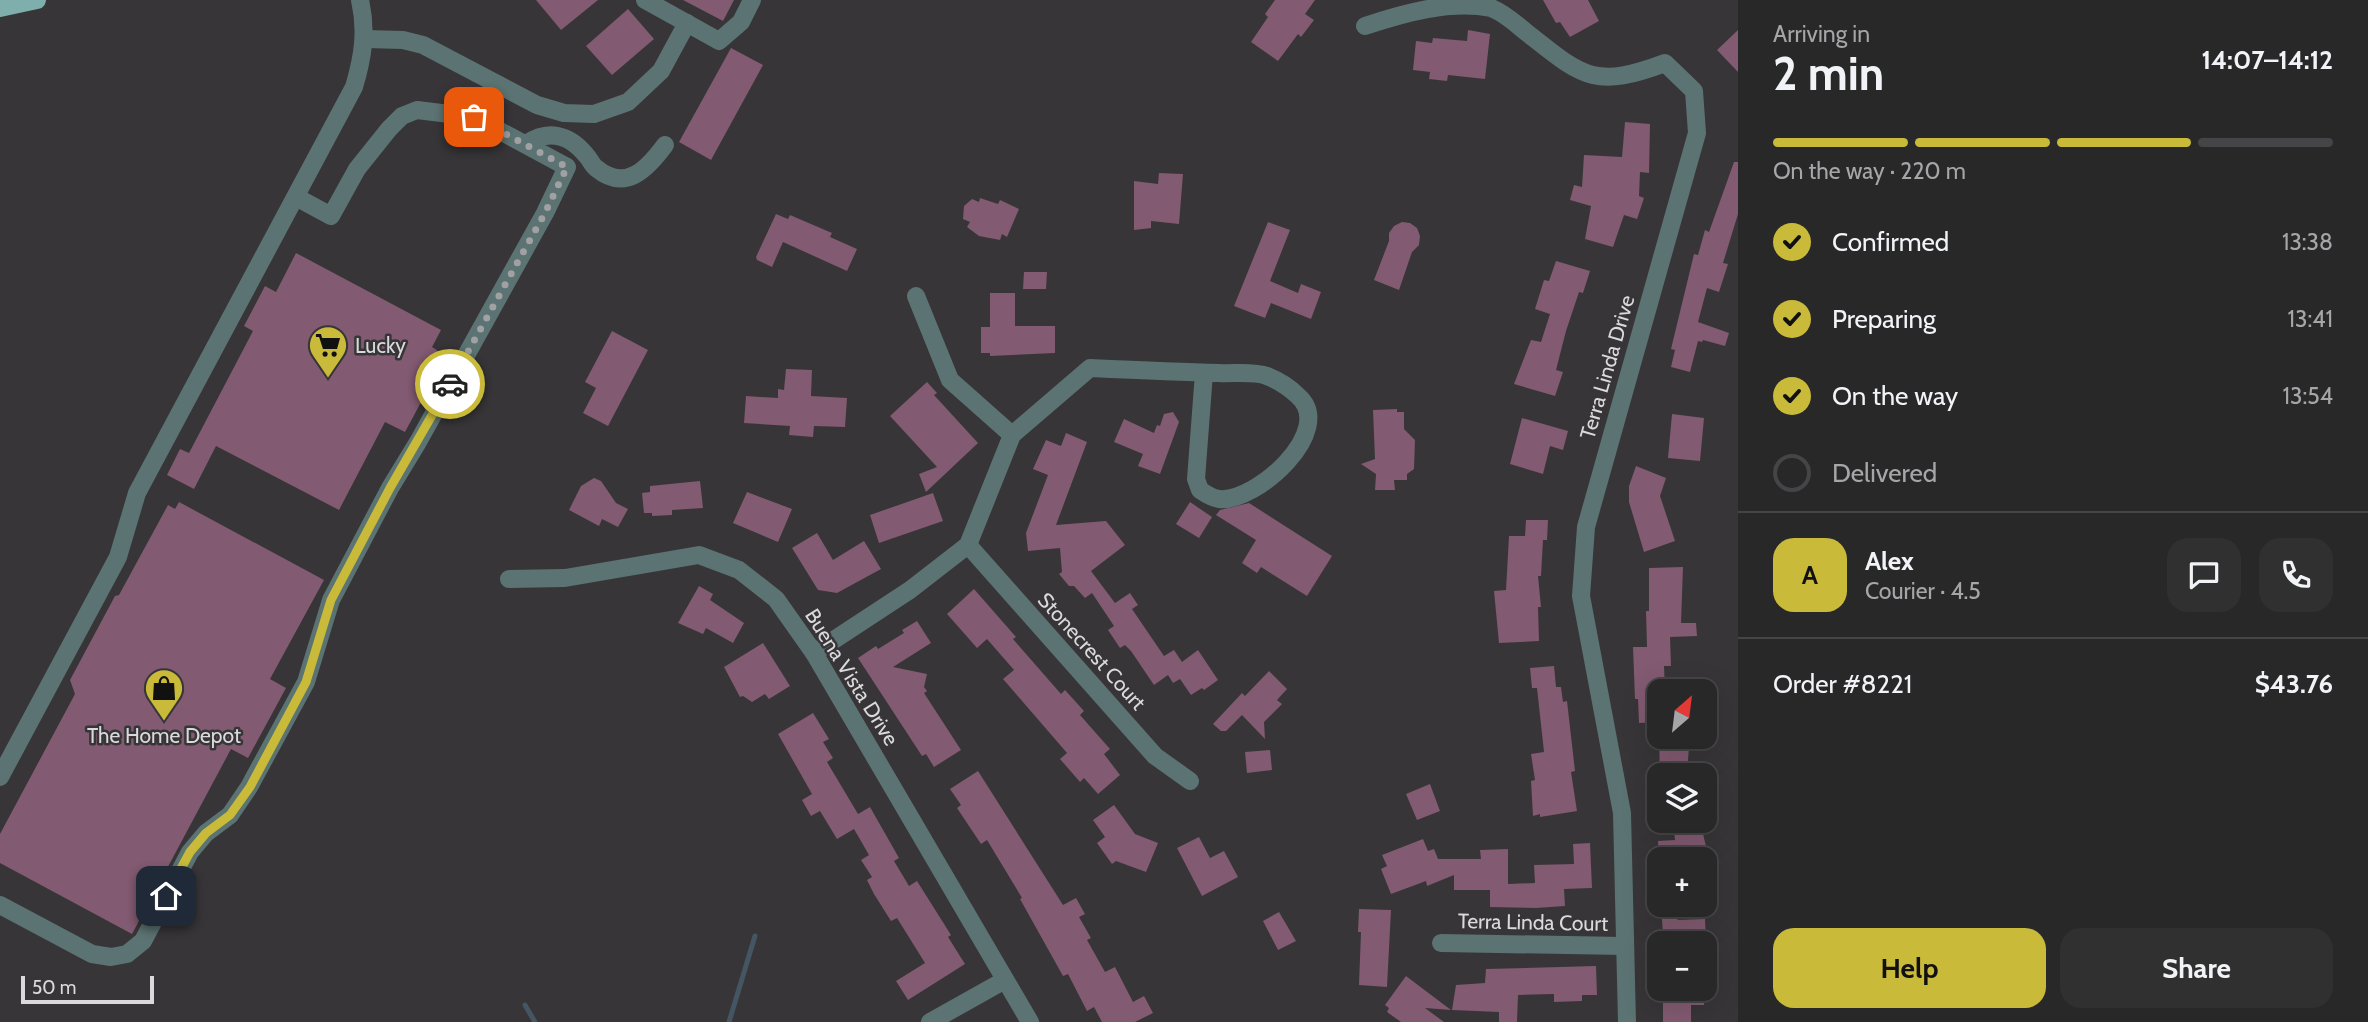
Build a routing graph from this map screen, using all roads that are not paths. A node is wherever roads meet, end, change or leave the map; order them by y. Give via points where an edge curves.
1 (37, 0) edge
2 (360, 0) edge
3 (645, 0) edge
4 (752, 0) edge
5 (0, 8) edge
6 (687, 23) junction
7 (1365, 26) dead end
8 (365, 39) junction
9 (526, 144) junction
10 (665, 145) dead end
11 (296, 197) junction
12 (916, 296) dead end
13 (1204, 373) junction
14 (1012, 435) junction
15 (968, 545) junction
16 (509, 579) dead end
17 (814, 653) junction
18 (0, 777) edge
19 (1190, 781) dead end
20 (0, 905) edge
21 (1441, 943) dead end
22 (1624, 946) junction
23 (1005, 979) junction
24 (930, 1022) edge
25 (1030, 1022) edge
26 (1627, 1022) edge

1 - 5 main road
2 - 8 street
3 - 6 street
4 - 6 street via 741,22 719,41
6 - 8 street via 661,71 628,102 594,114 564,113 537,105 424,45
7 - 22 street, Terra Linda Drive via 1417,9 1458,4 1492,8 1573,69 1609,79 1665,63 1694,91 1697,133 1586,527 1581,596 1622,813
8 - 11 street via 354,87
9 - 10 street via 549,133 562,136 587,156 594,168 612,177 628,178 648,169
9 - 11 street via 474,117 417,110 402,116 388,130 357,169 331,216
9 - 20 street via 567,167 331,600 306,682 237,806 190,852 142,941 127,954 92,954
11 - 18 street via 137,493 118,557
12 - 14 street via 950,380
13 - 13 street via 1265,375 1305,403 1305,436 1294,457 1235,498 1218,499 1200,490 1196,479
13 - 14 street via 1090,368
14 - 15 street
15 - 17 street via 910,590
15 - 19 street, Stonecrest Court via 1155,756
16 - 17 street, Buena Vista Drive via 565,578 699,555 739,570 776,599
17 - 23 street, Buena Vista Drive
21 - 22 street, Terra Linda Court
22 - 26 street, Terra Linda Drive
23 - 24 street
23 - 25 street, Buena Vista Drive

